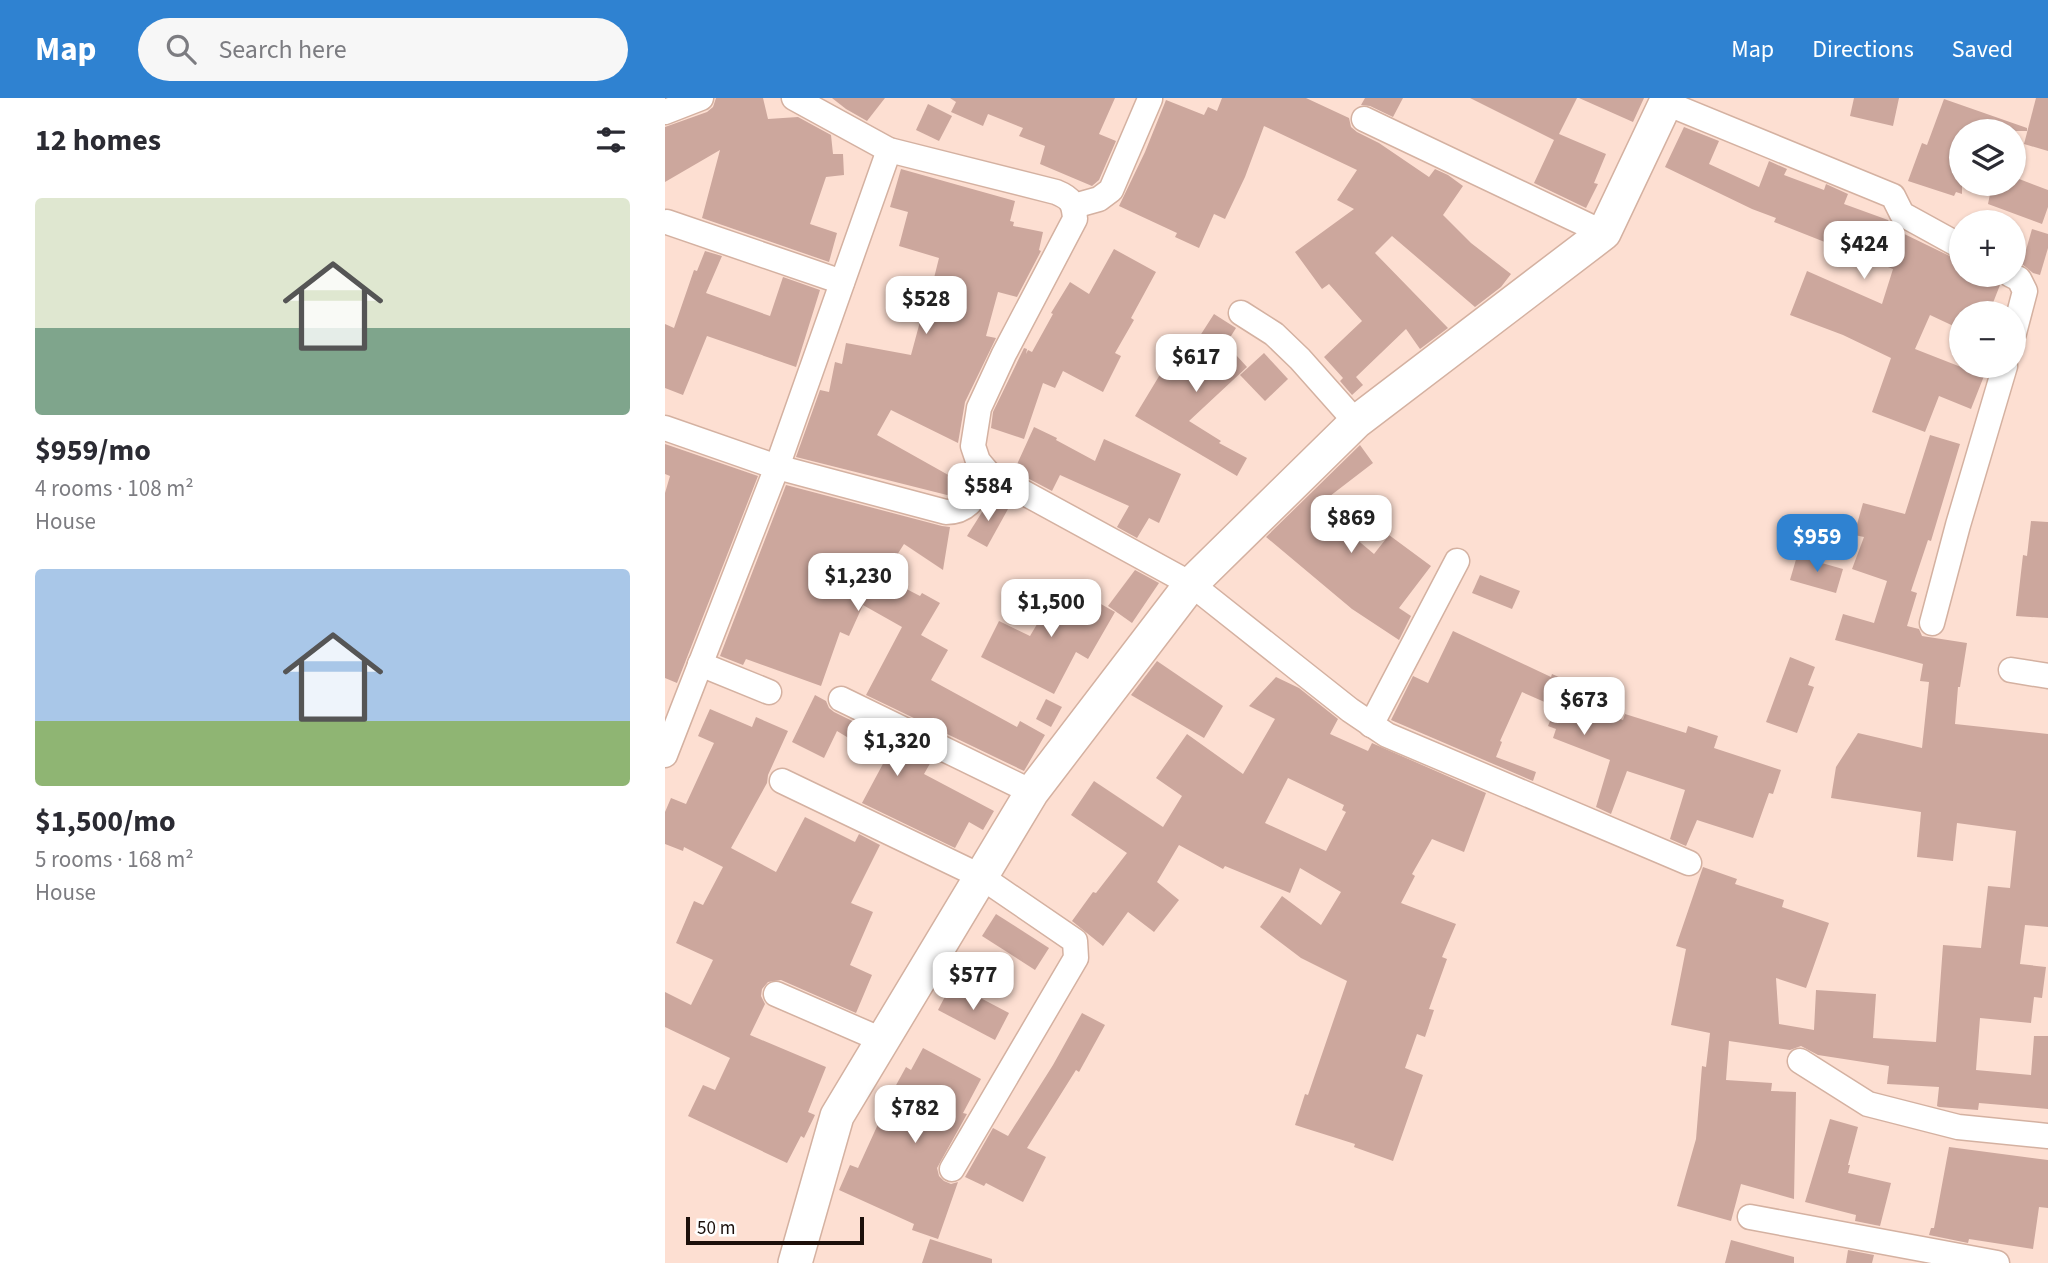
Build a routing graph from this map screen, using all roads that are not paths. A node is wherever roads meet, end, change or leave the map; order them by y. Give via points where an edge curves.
1 (701, 98) edge
2 (794, 98) edge
3 (1150, 99) edge
4 (1667, 101) edge
5 (665, 112) edge
6 (1364, 119) dead end
7 (889, 150) junction
8 (1074, 206) junction
9 (667, 222) dead end
10 (1604, 233) junction
11 (1949, 240) edge
12 (842, 282) junction
13 (1241, 313) dead end
14 (2001, 378) edge
15 (1356, 422) junction
16 (667, 434) edge
17 (777, 467) junction
18 (988, 472) junction
19 (1457, 561) dead end
20 (1191, 584) junction
21 (1932, 623) dead end
22 (700, 664) junction
23 (2011, 670) dead end
24 (2048, 676) edge
25 (769, 692) dead end
26 (841, 699) dead end
27 (1371, 725) junction
28 (665, 755) edge
29 (782, 781) dead end
30 (1032, 792) junction
31 (1689, 863) dead end
32 (981, 876) junction
33 (776, 994) dead end
34 (883, 1040) junction
35 (1800, 1061) dead end
36 (2048, 1136) edge
37 (952, 1169) dead end
38 (1750, 1217) dead end
39 (795, 1263) edge
40 (1997, 1263) edge

1 - 5 street
2 - 7 street
3 - 8 street via 1111,190
4 - 10 main road
4 - 11 street via 1893,196 1902,214
6 - 10 street
7 - 8 street via 1056,192 1069,197
7 - 12 street
8 - 18 street via 1075,219 979,408 973,446
9 - 12 street
10 - 15 main road
12 - 17 street
13 - 15 street via 1274,334
14 - 21 street
15 - 20 main road
16 - 17 street
17 - 18 street via 946,512 967,507
17 - 22 street
18 - 20 street
19 - 27 street
20 - 27 street
20 - 30 main road
22 - 25 street
22 - 28 street
23 - 24 street
26 - 30 street
27 - 31 street
29 - 32 street
30 - 32 main road
32 - 34 main road
32 - 37 street via 1075,941 1076,958
33 - 34 street
34 - 39 main road via 837,1116
35 - 36 street via 1868,1104 1958,1127
38 - 40 street

